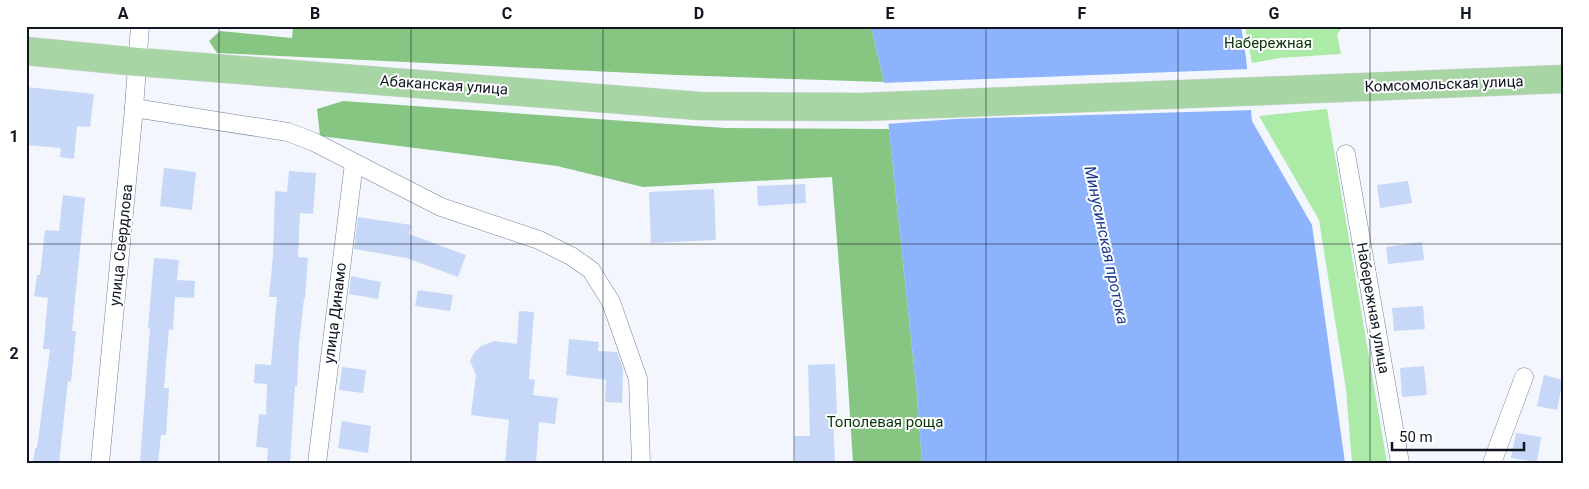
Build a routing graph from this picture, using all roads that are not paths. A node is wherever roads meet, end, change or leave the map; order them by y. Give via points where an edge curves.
1 (140, 26) edge
2 (26, 51) edge
3 (138, 62) junction
4 (1563, 79) edge
5 (1325, 89) joint
6 (134, 108) junction
7 (1346, 154) dead end
8 (354, 163) junction
9 (1524, 377) dead end
10 (100, 463) edge
11 (317, 463) edge
12 (641, 463) edge
13 (1400, 463) edge
14 (1492, 463) edge

1 - 3 street, улица Свердлова
2 - 3 main road, Абаканская улица
3 - 5 main road, Абаканская улица via 700,106 862,107
3 - 6 street, улица Свердлова
4 - 5 main road, Комсомольская улица
6 - 8 street via 288,132
6 - 10 street, улица Свердлова
7 - 13 street, Набережная улица
8 - 11 street, улица Динамо
8 - 12 street via 441,208 539,240 591,270 611,302 638,379
9 - 14 street

